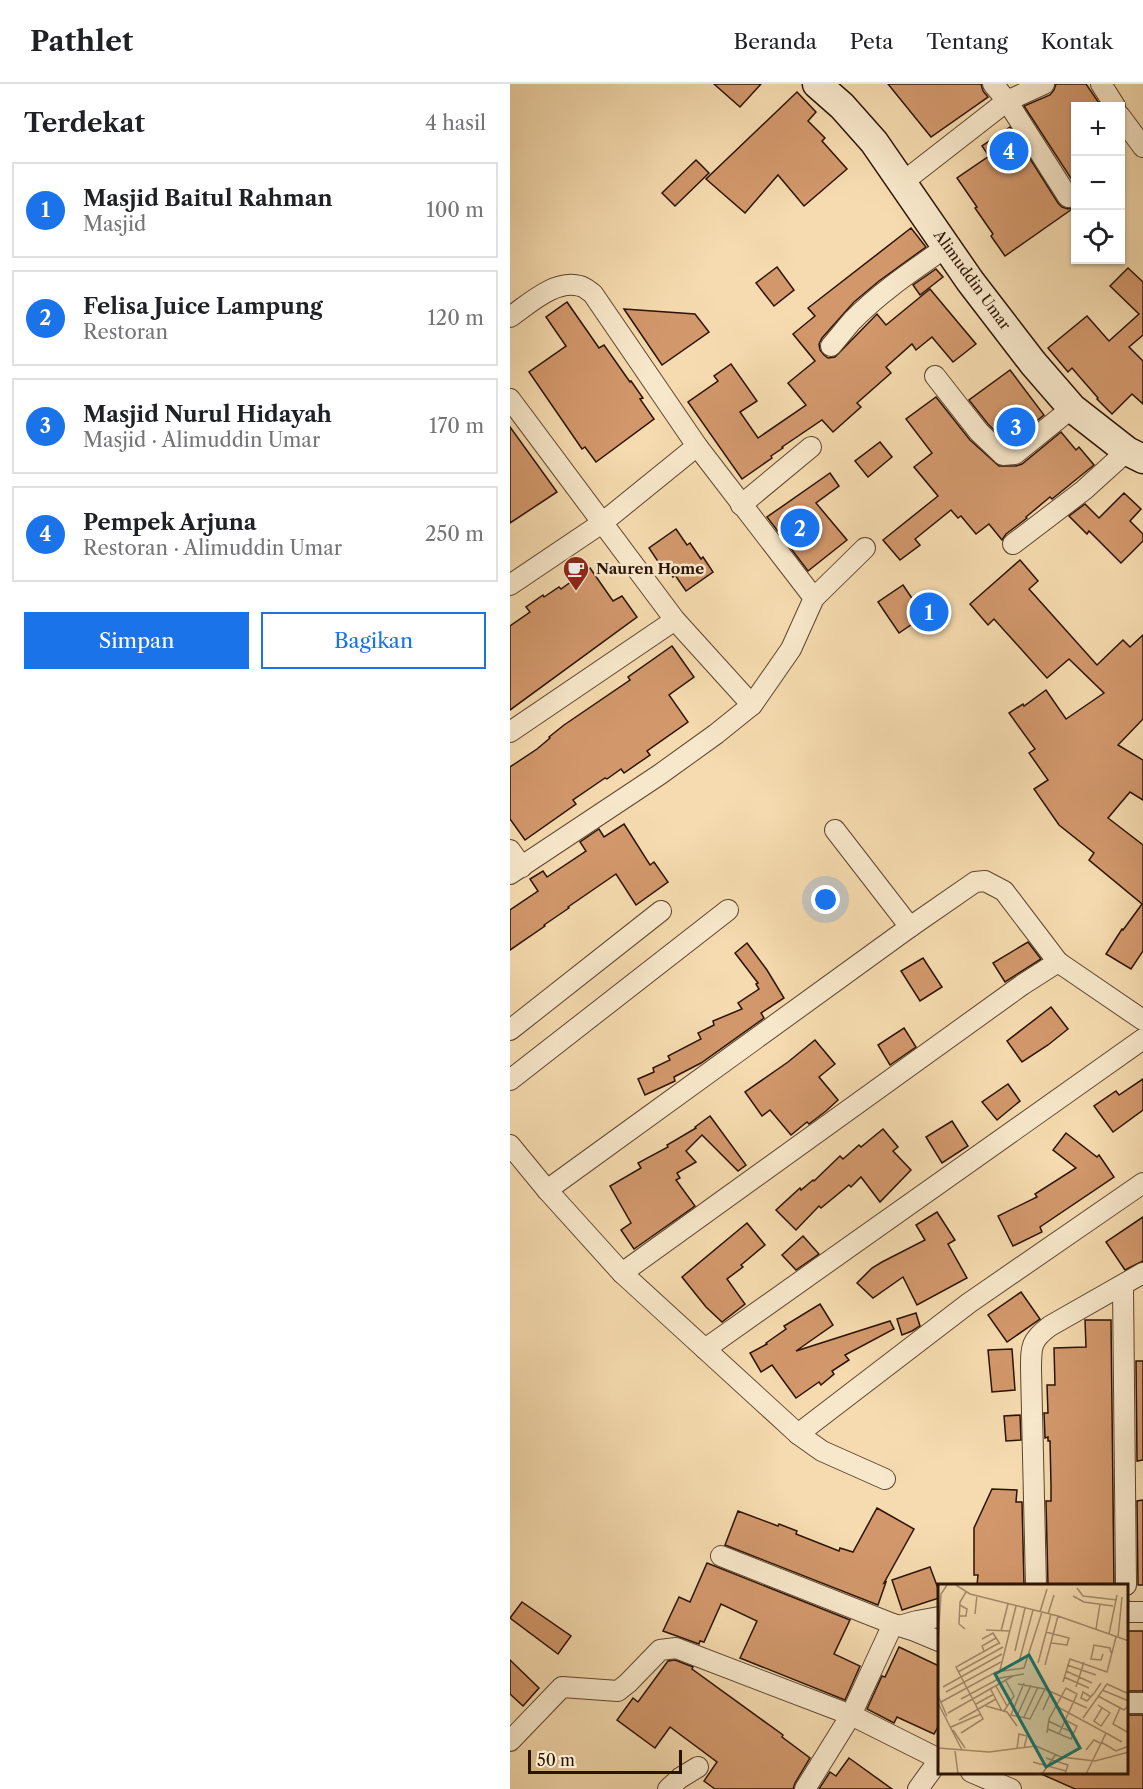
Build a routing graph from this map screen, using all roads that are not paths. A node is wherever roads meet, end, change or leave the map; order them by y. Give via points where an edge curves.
1 (817, 84) edge
2 (993, 84) edge
3 (1044, 84) edge
4 (1101, 84) edge
5 (1007, 101) junction
6 (1112, 102) edge
7 (1125, 123) edge
8 (1143, 147) edge
9 (903, 182) junction
10 (1068, 197) dead end
11 (948, 246) junction
12 (510, 317) edge
13 (831, 346) dead end
14 (934, 376) dead end
15 (510, 399) edge
16 (1072, 408) junction
17 (697, 446) junction
18 (811, 447) dead end
19 (1135, 455) edge
20 (741, 505) junction
21 (602, 523) junction
22 (1014, 544) dead end
23 (865, 548) dead end
24 (510, 585) edge
25 (814, 598) junction
26 (675, 620) junction
27 (752, 705) junction
28 (510, 732) edge
29 (835, 830) dead end
30 (510, 850) edge
31 (516, 870) edge
32 (728, 910) dead end
33 (661, 911) dead end
34 (910, 927) junction
35 (1058, 962) junction
36 (1143, 1020) edge
37 (510, 1030) edge
38 (1143, 1039) edge
39 (510, 1080) edge
40 (510, 1145) edge
41 (1143, 1183) edge
42 (547, 1190) junction
43 (622, 1273) junction
44 (1143, 1273) edge
45 (1123, 1286) junction
46 (705, 1349) junction
47 (798, 1434) junction
48 (885, 1479) dead end
49 (721, 1556) dead end
50 (1036, 1584) edge
51 (1126, 1584) edge
52 (938, 1617) edge
53 (896, 1625) junction
54 (938, 1641) edge
55 (851, 1715) junction
56 (510, 1742) edge
57 (938, 1759) edge
58 (938, 1761) edge
59 (698, 1767) dead end
60 (974, 1774) edge
61 (668, 1789) edge
62 (805, 1789) edge
63 (918, 1789) edge
64 (1011, 1789) edge

1 - 9 street, Alimuddin Umar via 843,106
2 - 5 street
3 - 5 street
4 - 6 street
5 - 9 street
5 - 10 street
7 - 8 street
9 - 11 street, Alimuddin Umar
11 - 13 street via 880,297
11 - 16 street, Alimuddin Umar via 1033,363
12 - 17 street via 555,287 581,286 593,294
14 - 16 street via 1003,455 1015,454
15 - 21 street
16 - 19 street, Alimuddin Umar
17 - 20 street
17 - 21 street
18 - 20 street
19 - 22 street
20 - 25 street
21 - 24 street
21 - 26 street
23 - 25 street
25 - 27 street via 791,649
26 - 27 street
26 - 28 street
27 - 31 street via 659,775
29 - 34 street
30 - 31 street
32 - 39 street
33 - 37 street
34 - 35 street via 975,882 985,880 1004,891
34 - 42 street
35 - 36 street
35 - 43 street
38 - 46 street
40 - 42 street
41 - 47 street via 969,1303
42 - 43 street
43 - 46 street
44 - 45 street
45 - 50 street via 1050,1326 1033,1345
45 - 51 street
46 - 47 street
47 - 48 street via 822,1451
49 - 53 street
52 - 53 street
53 - 54 street
53 - 55 street
55 - 56 street via 676,1648 660,1650 618,1691 562,1687
55 - 57 street
55 - 62 street
58 - 63 street
59 - 61 street
60 - 64 street

